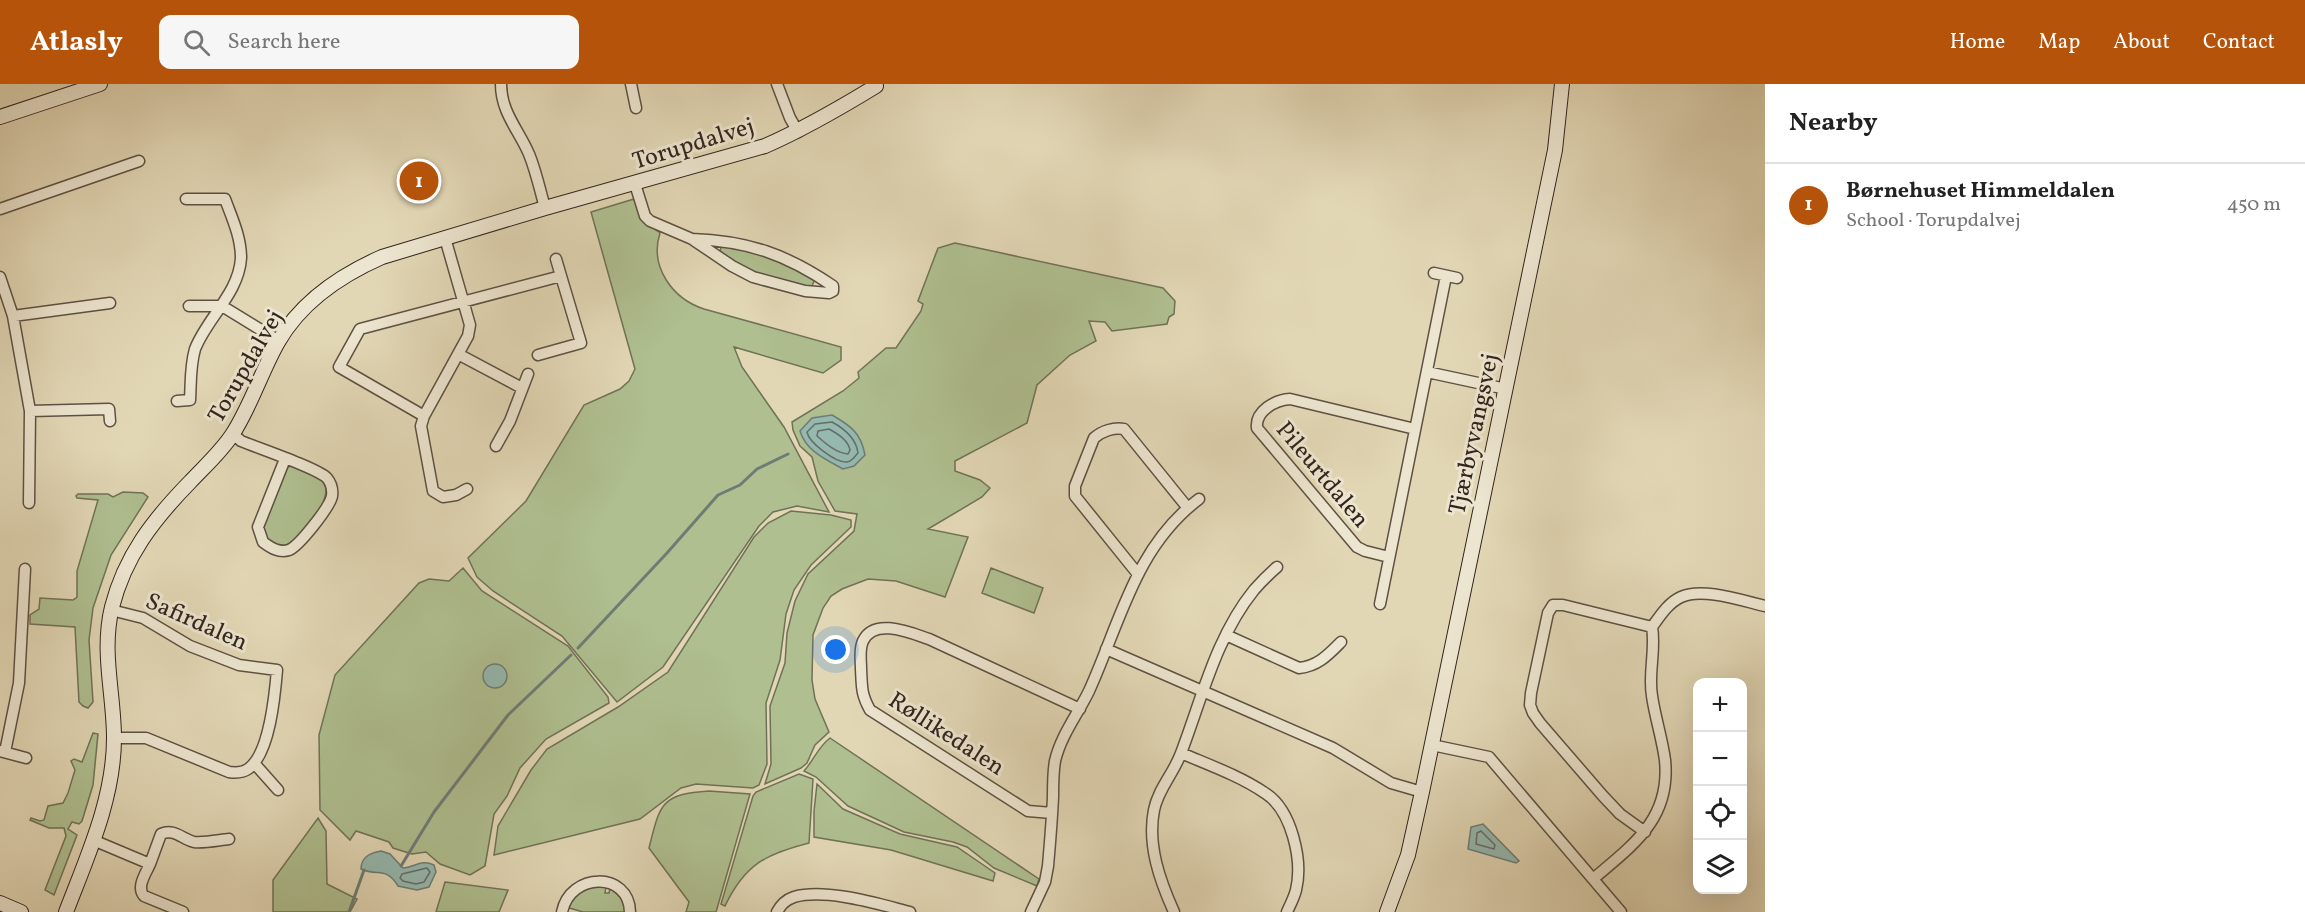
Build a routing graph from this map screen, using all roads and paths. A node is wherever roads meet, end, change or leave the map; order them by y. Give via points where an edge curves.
1 (100, 84) edge
2 (501, 84) edge
3 (631, 84) edge
4 (777, 84) edge
5 (875, 84) edge
6 (1562, 84) edge
7 (636, 108) dead end
8 (0, 117) edge
9 (798, 132) junction
10 (139, 161) dead end
11 (635, 184) junction
12 (186, 199) dead end
13 (545, 208) junction
14 (0, 209) edge
15 (445, 238) junction
16 (692, 239) junction
17 (556, 259) dead end
18 (1434, 273) dead end
19 (561, 276) junction
20 (0, 277) edge
21 (465, 302) junction
22 (110, 303) dead end
23 (189, 306) dead end
24 (222, 306) junction
25 (13, 316) junction
26 (279, 341) junction
27 (458, 354) junction
28 (538, 355) dead end
29 (1426, 372) junction
30 (528, 374) dead end
31 (522, 388) junction
32 (1506, 389) junction
33 (177, 401) dead end
34 (30, 411) junction
35 (424, 416) junction
36 (110, 421) dead end
37 (1415, 429) junction
38 (233, 434) junction
39 (496, 446) dead end
40 (285, 459) junction
41 (467, 489) dead end
42 (1199, 499) dead end
43 (29, 503) dead end
44 (1187, 507) junction
45 (1389, 557) junction
46 (1277, 567) dead end
47 (25, 569) dead end
48 (1137, 573) junction
49 (1380, 603) dead end
50 (1765, 606) edge
51 (111, 610) junction
52 (1652, 627) junction
53 (1226, 635) junction
54 (1341, 642) dead end
55 (1106, 649) junction
56 (1203, 691) junction
57 (1080, 709) junction
58 (114, 738) junction
59 (1432, 745) junction
60 (2, 752) edge
61 (1181, 753) junction
62 (26, 758) dead end
63 (255, 763) junction
64 (278, 790) dead end
65 (1422, 792) junction
66 (1052, 813) junction
67 (1645, 832) junction
68 (230, 839) dead end
69 (93, 840) junction
70 (150, 864) junction
71 (1593, 879) junction
72 (0, 903) edge
73 (882, 909) edge
74 (21, 912) edge
75 (66, 912) edge
76 (183, 912) edge
77 (562, 912) edge
78 (630, 912) edge
79 (777, 912) edge
80 (910, 912) edge
81 (1031, 912) edge
82 (1174, 912) edge
83 (1287, 912) edge
84 (1387, 912) edge
85 (1621, 912) edge

1 - 8 street
2 - 13 street via 502,101 529,153
3 - 7 street
4 - 9 street
5 - 9 street, Torupdalvej
6 - 32 street, Tjærbyvangsvej via 1555,150
9 - 11 street, Torupdalvej via 765,146
10 - 14 street
11 - 13 street, Torupdalvej
11 - 16 street via 650,221
12 - 24 street via 225,199 239,238 239,270
13 - 15 street, Torupdalvej
15 - 21 street
15 - 26 street, Torupdalvej via 382,257 338,280 307,305
16 - 16 street via 767,250 812,272 833,286 833,291 805,291 764,281 732,266
17 - 19 street
18 - 29 street, Pileurtdalen via 1452,277
19 - 21 street
19 - 28 street via 580,343
20 - 25 street
21 - 27 street via 470,325
21 - 35 street via 360,329 339,368
22 - 25 street
23 - 24 street
24 - 26 street
24 - 33 street via 195,350 190,400
25 - 34 street
26 - 38 street, Torupdalvej
27 - 31 street
27 - 35 street
29 - 32 street
29 - 37 street, Pileurtdalen
30 - 31 street
31 - 39 street
32 - 59 street, Tjærbyvangsvej
34 - 36 street via 109,409
34 - 43 street
35 - 41 street via 421,434 433,491 443,497
37 - 45 street, Pileurtdalen
37 - 45 street, Pileurtdalen via 1290,399 1279,400 1256,422 1257,429 1357,547
38 - 40 street
38 - 51 street, Torupdalvej via 138,542 117,586
40 - 40 street via 258,527 263,542 280,551 300,542 332,494 326,478
42 - 44 street
44 - 48 street
44 - 48 street via 1124,429 1100,433 1094,438 1075,486 1075,496
45 - 49 street, Pileurtdalen
46 - 53 street via 1254,590
47 - 60 street via 19,683
48 - 55 street
50 - 52 street via 1691,593 1672,603
51 - 58 street, Torupdalvej via 106,655
51 - 63 street, Safirdalen via 143,618 190,646 238,665 277,670 275,705
52 - 67 street via 1652,695 1666,779 1663,799
52 - 67 street via 1553,605 1548,613 1530,705 1540,723 1603,796
53 - 54 street via 1299,668 1312,667
53 - 56 street
55 - 56 street
55 - 57 street
56 - 61 street
56 - 65 street via 1333,748 1391,783
57 - 66 street via 1061,741 1055,762
57 - 66 street, Røllikedalen via 904,630 880,628 864,640 862,697 870,710 1028,811
58 - 63 street via 146,738 229,772 239,773
58 - 69 street, Torupdalvej via 108,792
59 - 65 street, Tjærbyvangsvej
59 - 71 street via 1489,757
60 - 62 street
61 - 82 street via 1161,790 1153,820 1159,881
61 - 83 street via 1267,794 1280,807 1292,832 1298,864 1296,890
63 - 64 street
65 - 84 street, Tjærbyvangsvej via 1408,855
66 - 81 street via 1048,866
67 - 71 street
68 - 70 street via 195,842 166,832 161,834
69 - 70 street
69 - 75 street, Torupdalvej
70 - 76 street via 141,892
71 - 85 street
72 - 74 street
73 - 79 street via 814,895 794,897
73 - 80 street
77 - 78 street via 567,897 582,884 596,881 625,893

